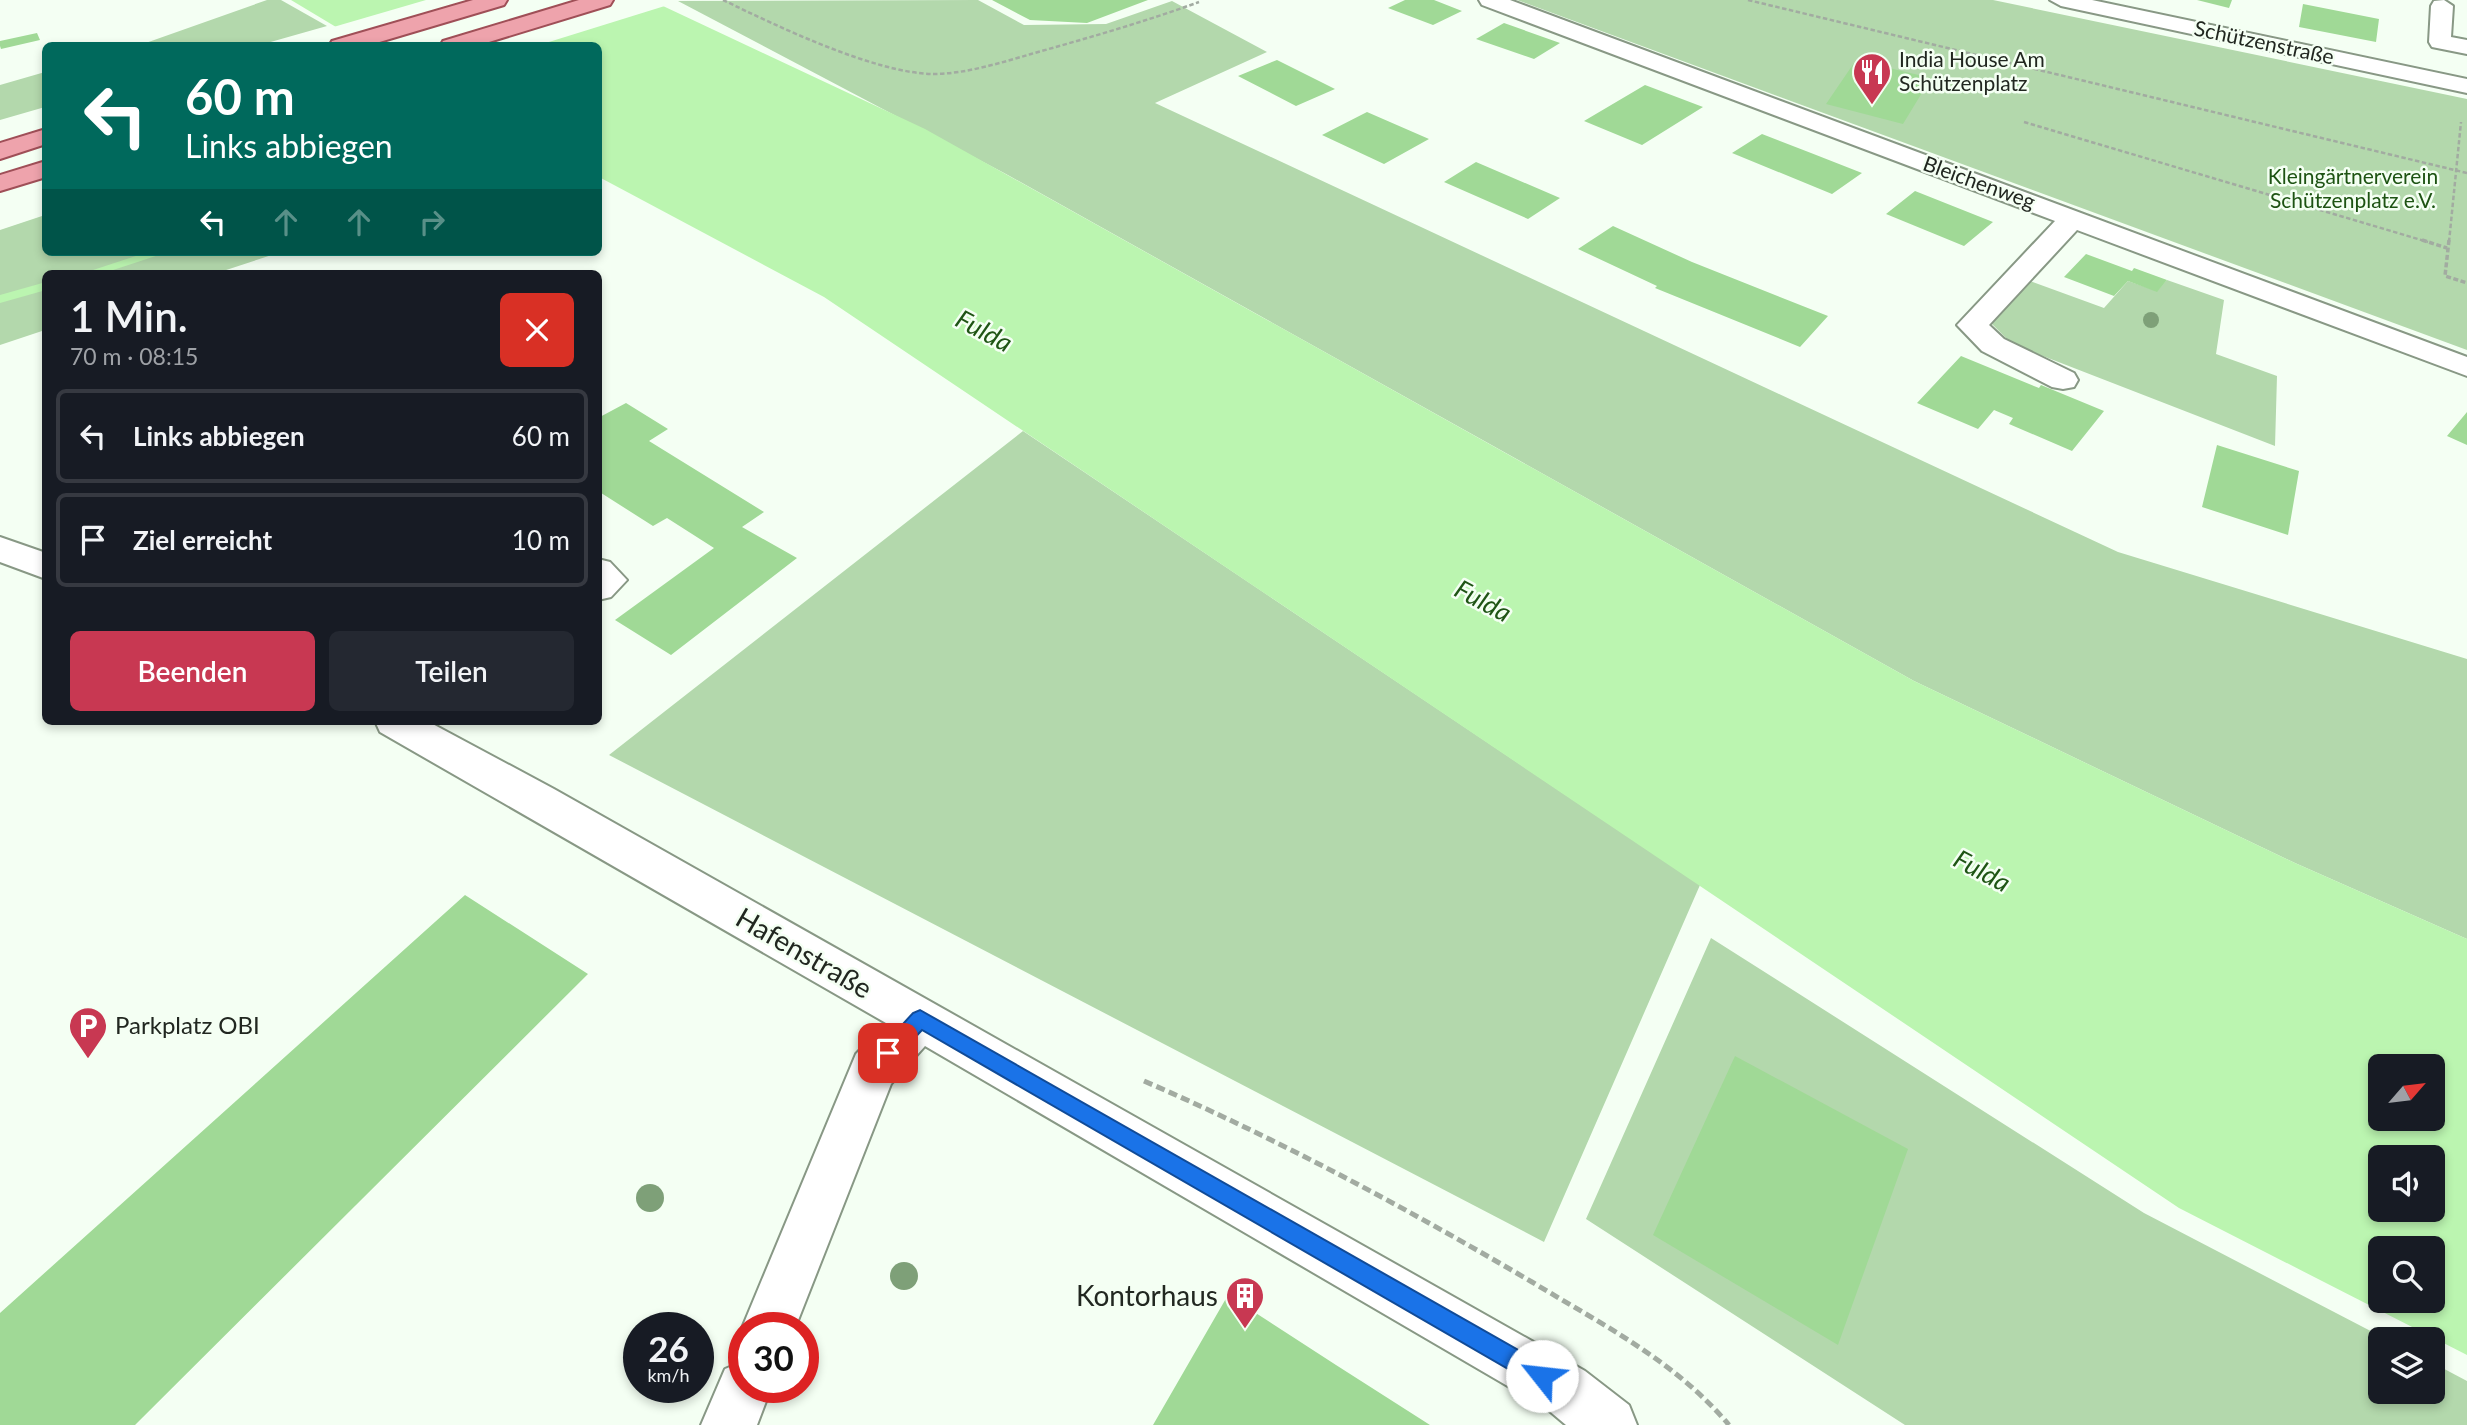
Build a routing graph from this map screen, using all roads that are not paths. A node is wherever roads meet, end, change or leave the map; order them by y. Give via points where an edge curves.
1 (496, 0) edge
2 (602, 0) edge
3 (1490, 0) edge
4 (2076, 2) edge
5 (2444, 3) edge
6 (2467, 11) edge
7 (354, 42) edge
8 (463, 42) edge
9 (2467, 47) edge
10 (2467, 86) edge
11 (42, 137) edge
12 (0, 151) edge
13 (42, 170) edge
14 (0, 183) edge
15 (2073, 218) junction
16 (2467, 367) edge
17 (2063, 380) dead end
18 (0, 549) edge
19 (42, 565) edge
20 (414, 725) edge
21 (920, 1019) junction
22 (775, 1312) edge
23 (738, 1403) edge
24 (729, 1425) edge
25 (1609, 1425) edge

1 - 7 main road
2 - 8 main road
3 - 15 street, Bleichenweg
4 - 10 street, Schützenstraße
5 - 6 street
5 - 9 street via 2440,42
11 - 12 main road
13 - 14 main road
15 - 16 street, Bleichenweg
15 - 17 street via 1972,325 1993,345
18 - 19 street
20 - 21 street, Hafenstraße
21 - 22 street via 873,1070
21 - 25 street, Hafenstraße via 1566,1390
23 - 24 street

